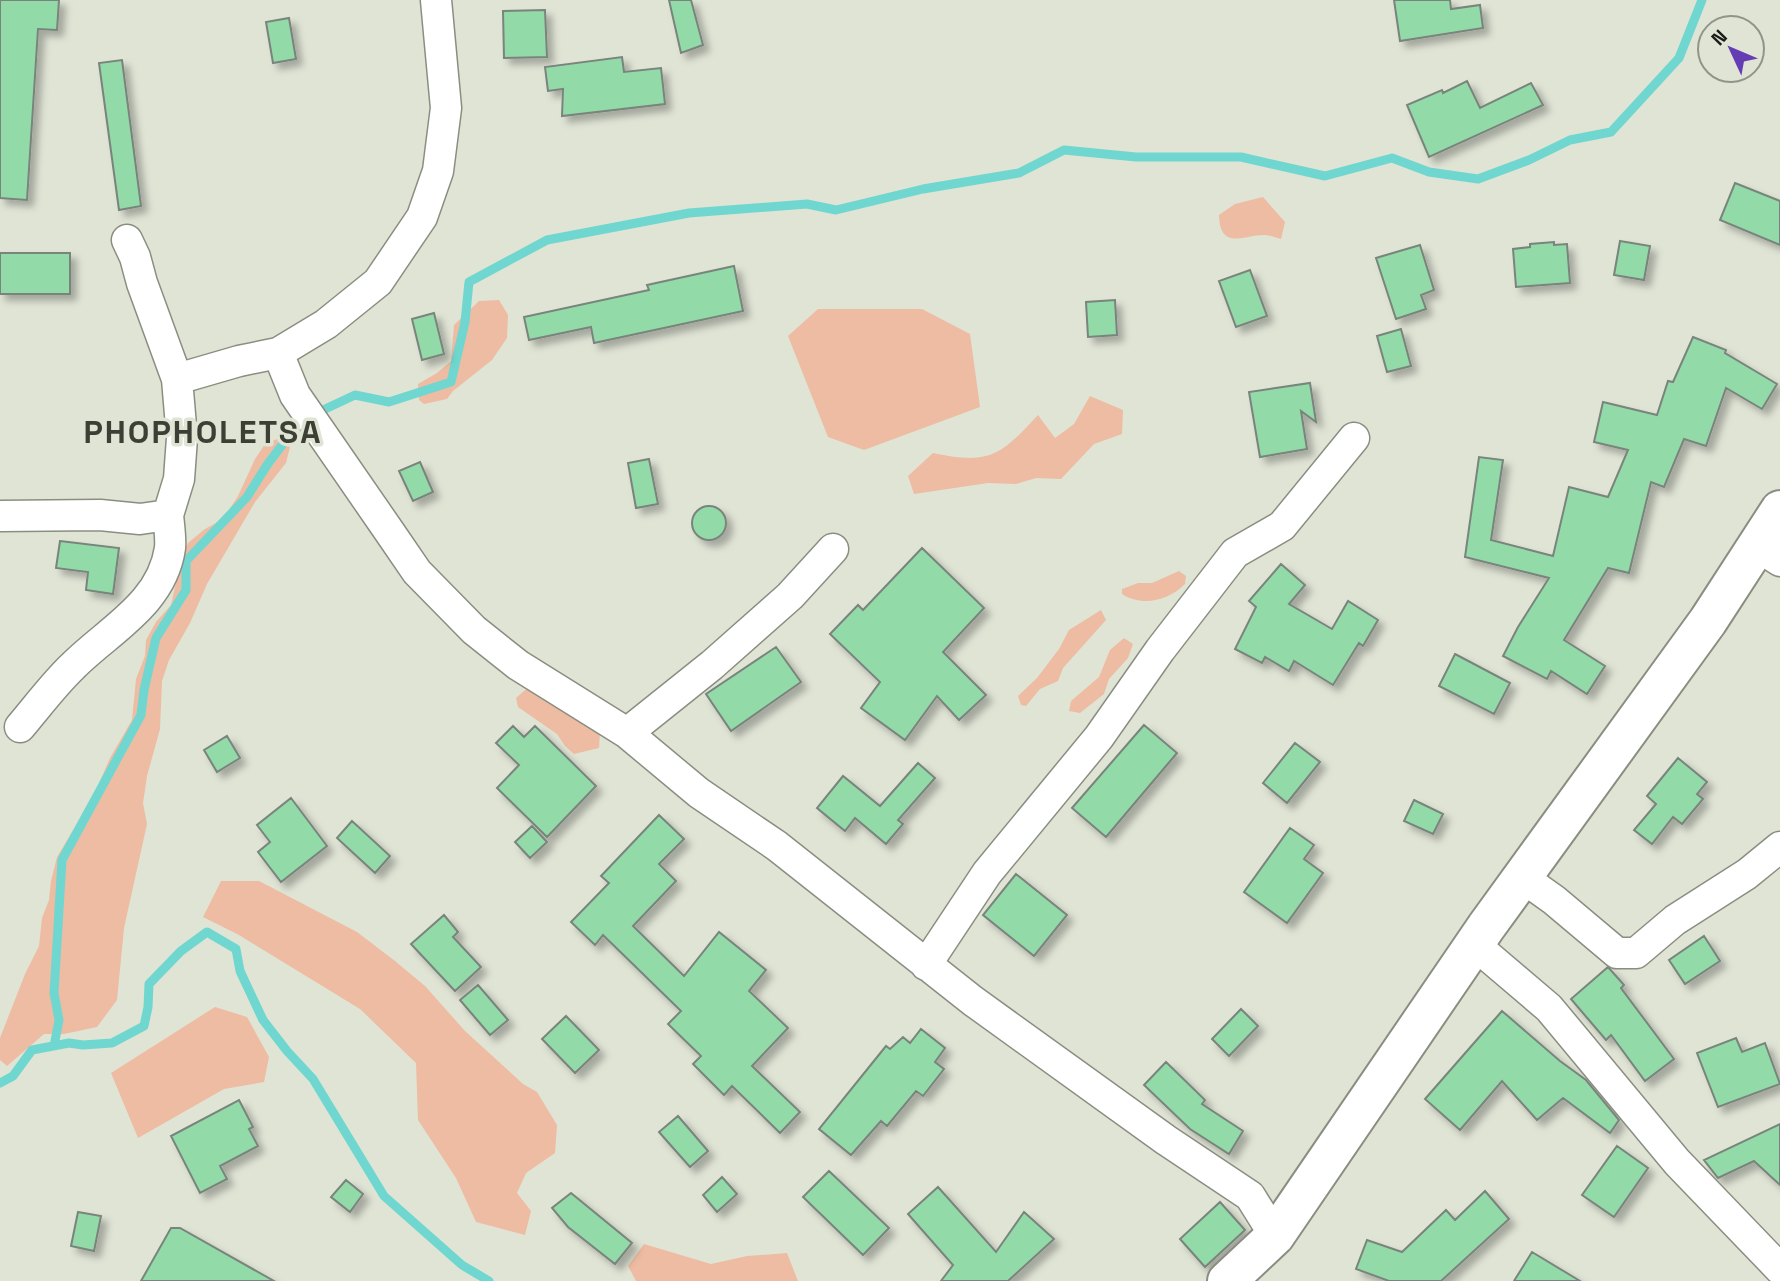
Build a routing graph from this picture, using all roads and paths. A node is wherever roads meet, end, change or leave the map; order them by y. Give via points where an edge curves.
1 (436, 0) edge
2 (127, 240) dead end
3 (278, 353) junction
4 (177, 379) junction
5 (1354, 438) dead end
6 (1780, 510) edge
7 (168, 515) junction
8 (0, 516) edge
9 (833, 549) dead end
10 (1769, 553) edge
11 (20, 727) dead end
12 (627, 733) junction
13 (1780, 847) edge
14 (1523, 878) junction
15 (1475, 945) junction
16 (926, 965) junction
17 (1275, 1236) junction
18 (1780, 1269) edge
19 (1227, 1281) edge

1 - 3 street via 446,108 438,171 422,217 378,282 326,324
2 - 4 street
3 - 4 street
3 - 12 street via 295,395 417,572 474,630 517,665
4 - 7 street via 181,438 178,479
5 - 16 street via 1282,526 1235,553 1099,737 987,873
6 - 10 main road
7 - 8 street via 139,519
7 - 11 street via 170,547 161,575 146,599 73,665
9 - 12 street via 790,596
10 - 14 main road via 1708,621
12 - 16 street
13 - 14 street via 1636,953 1617,953
14 - 15 main road
15 - 17 main road
15 - 18 street via 1549,1008 1676,1162
16 - 17 street via 1250,1196
17 - 19 main road

